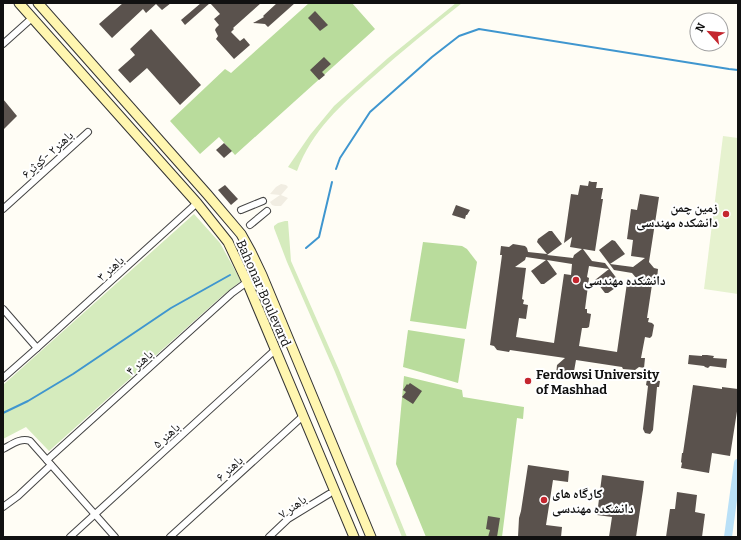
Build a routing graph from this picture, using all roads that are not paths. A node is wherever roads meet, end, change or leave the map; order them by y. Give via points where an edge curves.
1 (20, 3) edge
2 (38, 3) edge
3 (32, 18) junction
4 (69, 38) junction
5 (3, 44) edge
6 (59, 48) junction
7 (88, 132) dead end
8 (263, 201) dead end
9 (197, 203) junction
10 (3, 209) edge
11 (241, 210) dead end
12 (267, 211) dead end
13 (250, 225) dead end
14 (247, 282) junction
15 (3, 310) edge
16 (37, 348) junction
17 (276, 350) junction
18 (3, 378) edge
19 (303, 416) junction
20 (331, 441) junction
21 (316, 447) junction
22 (3, 448) edge
23 (49, 462) junction
24 (329, 494) dead end
25 (3, 507) edge
26 (95, 514) junction
27 (70, 537) edge
28 (115, 537) edge
29 (170, 537) edge
30 (269, 537) edge
31 (354, 537) edge
32 (371, 537) edge

1 - 3 street, Bahonar Boulevard
2 - 4 street, Bahonar Boulevard
3 - 5 street
3 - 6 street, Bahonar Boulevard
4 - 6 street
4 - 20 street, Bahonar Boulevard via 241,234 262,275
6 - 9 street, Bahonar Boulevard
7 - 10 street, باهنر۲ -کوثر۶
8 - 11 street
9 - 14 street, Bahonar Boulevard via 228,242
9 - 16 street, باهنر ۳
12 - 13 street
14 - 17 street, Bahonar Boulevard
14 - 23 street, باهنر ۴
15 - 16 street
16 - 18 street, باهنر ۳
17 - 19 street, Bahonar Boulevard
17 - 26 street, باهنر ۵
19 - 21 street, Bahonar Boulevard
19 - 29 street, باهنر ۶
20 - 21 street
20 - 32 street, Bahonar Boulevard
21 - 31 street, Bahonar Boulevard
22 - 23 street via 21,440 30,441
23 - 25 street, باهنر ۴ via 18,496
23 - 26 street
24 - 30 street, باهنر ۷ via 288,519
26 - 27 street, باهنر ۵
26 - 28 street

